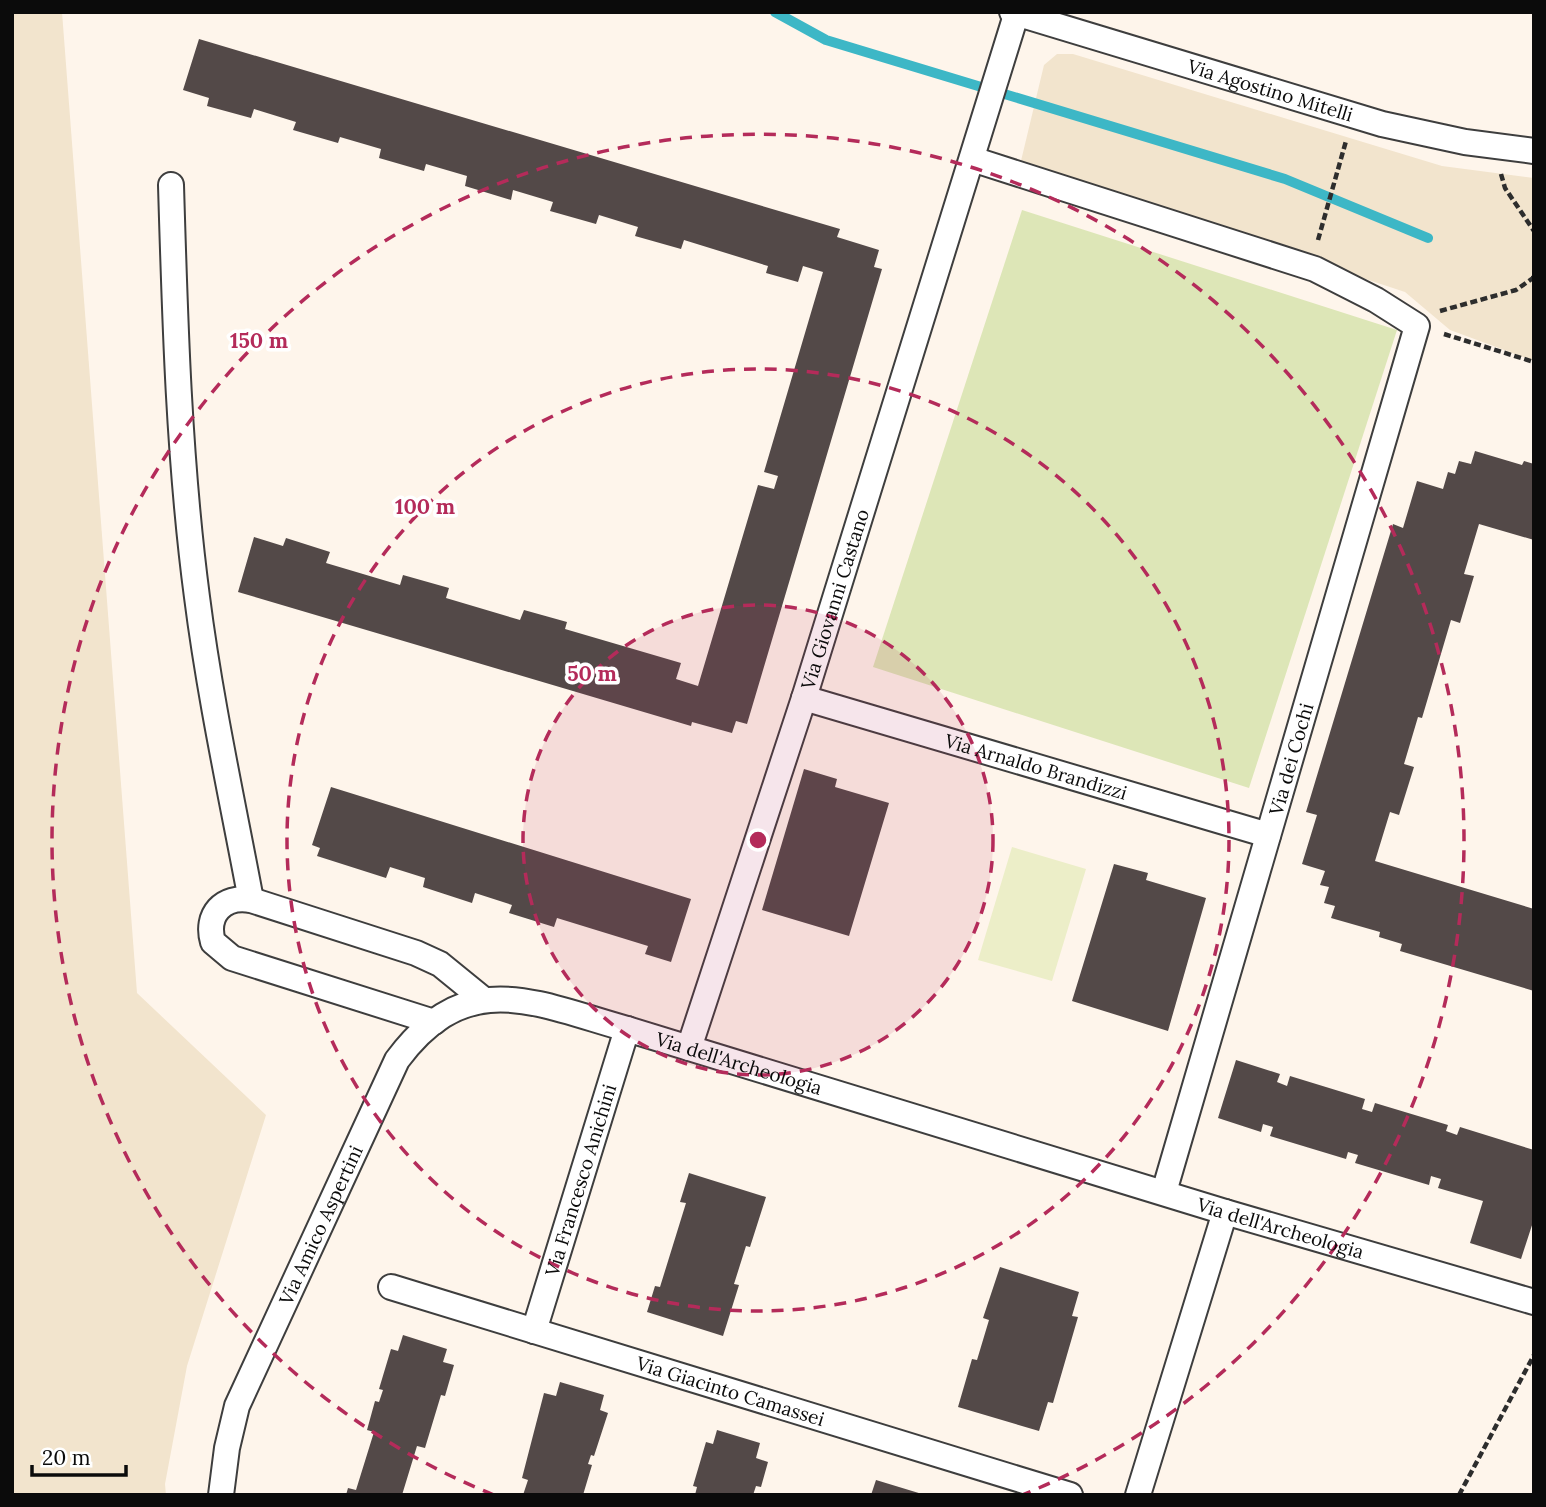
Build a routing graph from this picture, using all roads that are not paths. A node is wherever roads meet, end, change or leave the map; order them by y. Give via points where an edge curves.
1 (1014, 13) edge
2 (1534, 151) edge
3 (974, 154) junction
4 (171, 185) dead end
5 (804, 698) junction
6 (1268, 835) junction
7 (251, 900) junction
8 (483, 999) junction
9 (435, 1022) junction
10 (627, 1028) junction
11 (689, 1048) junction
12 (1164, 1192) junction
13 (1225, 1212) junction
14 (391, 1287) dead end
15 (1534, 1302) edge
16 (534, 1331) junction
17 (221, 1495) edge
18 (1070, 1495) edge
19 (1138, 1495) edge

1 - 2 street, Via Agostino Mitelli via 1353,117
1 - 3 street, Via Giovanni Castano
3 - 5 street, Via Giovanni Castano
3 - 6 street, Via dei Cochi via 1315,269 1417,326
4 - 7 street via 179,391 194,572
5 - 6 street, Via Arnaldo Brandizzi
5 - 11 street, Via Giovanni Castano
6 - 12 street, Via dei Cochi
7 - 8 street via 416,953 440,964
7 - 9 street via 227,901 214,913 211,934 224,954
8 - 9 street, Via Amico Aspertini
8 - 10 street, Via dell'Archeologia via 531,1001
9 - 17 street, Via Amico Aspertini via 415,1037 397,1060 245,1387 232,1425
10 - 11 street, Via dell'Archeologia
10 - 16 street, Via Francesco Anichini
11 - 12 street, Via dell'Archeologia
12 - 13 street, Via dell'Archeologia
13 - 15 street, Via dell'Archeologia
13 - 19 street
14 - 16 street, Via Giacinto Camassei
16 - 18 street, Via Giacinto Camassei

